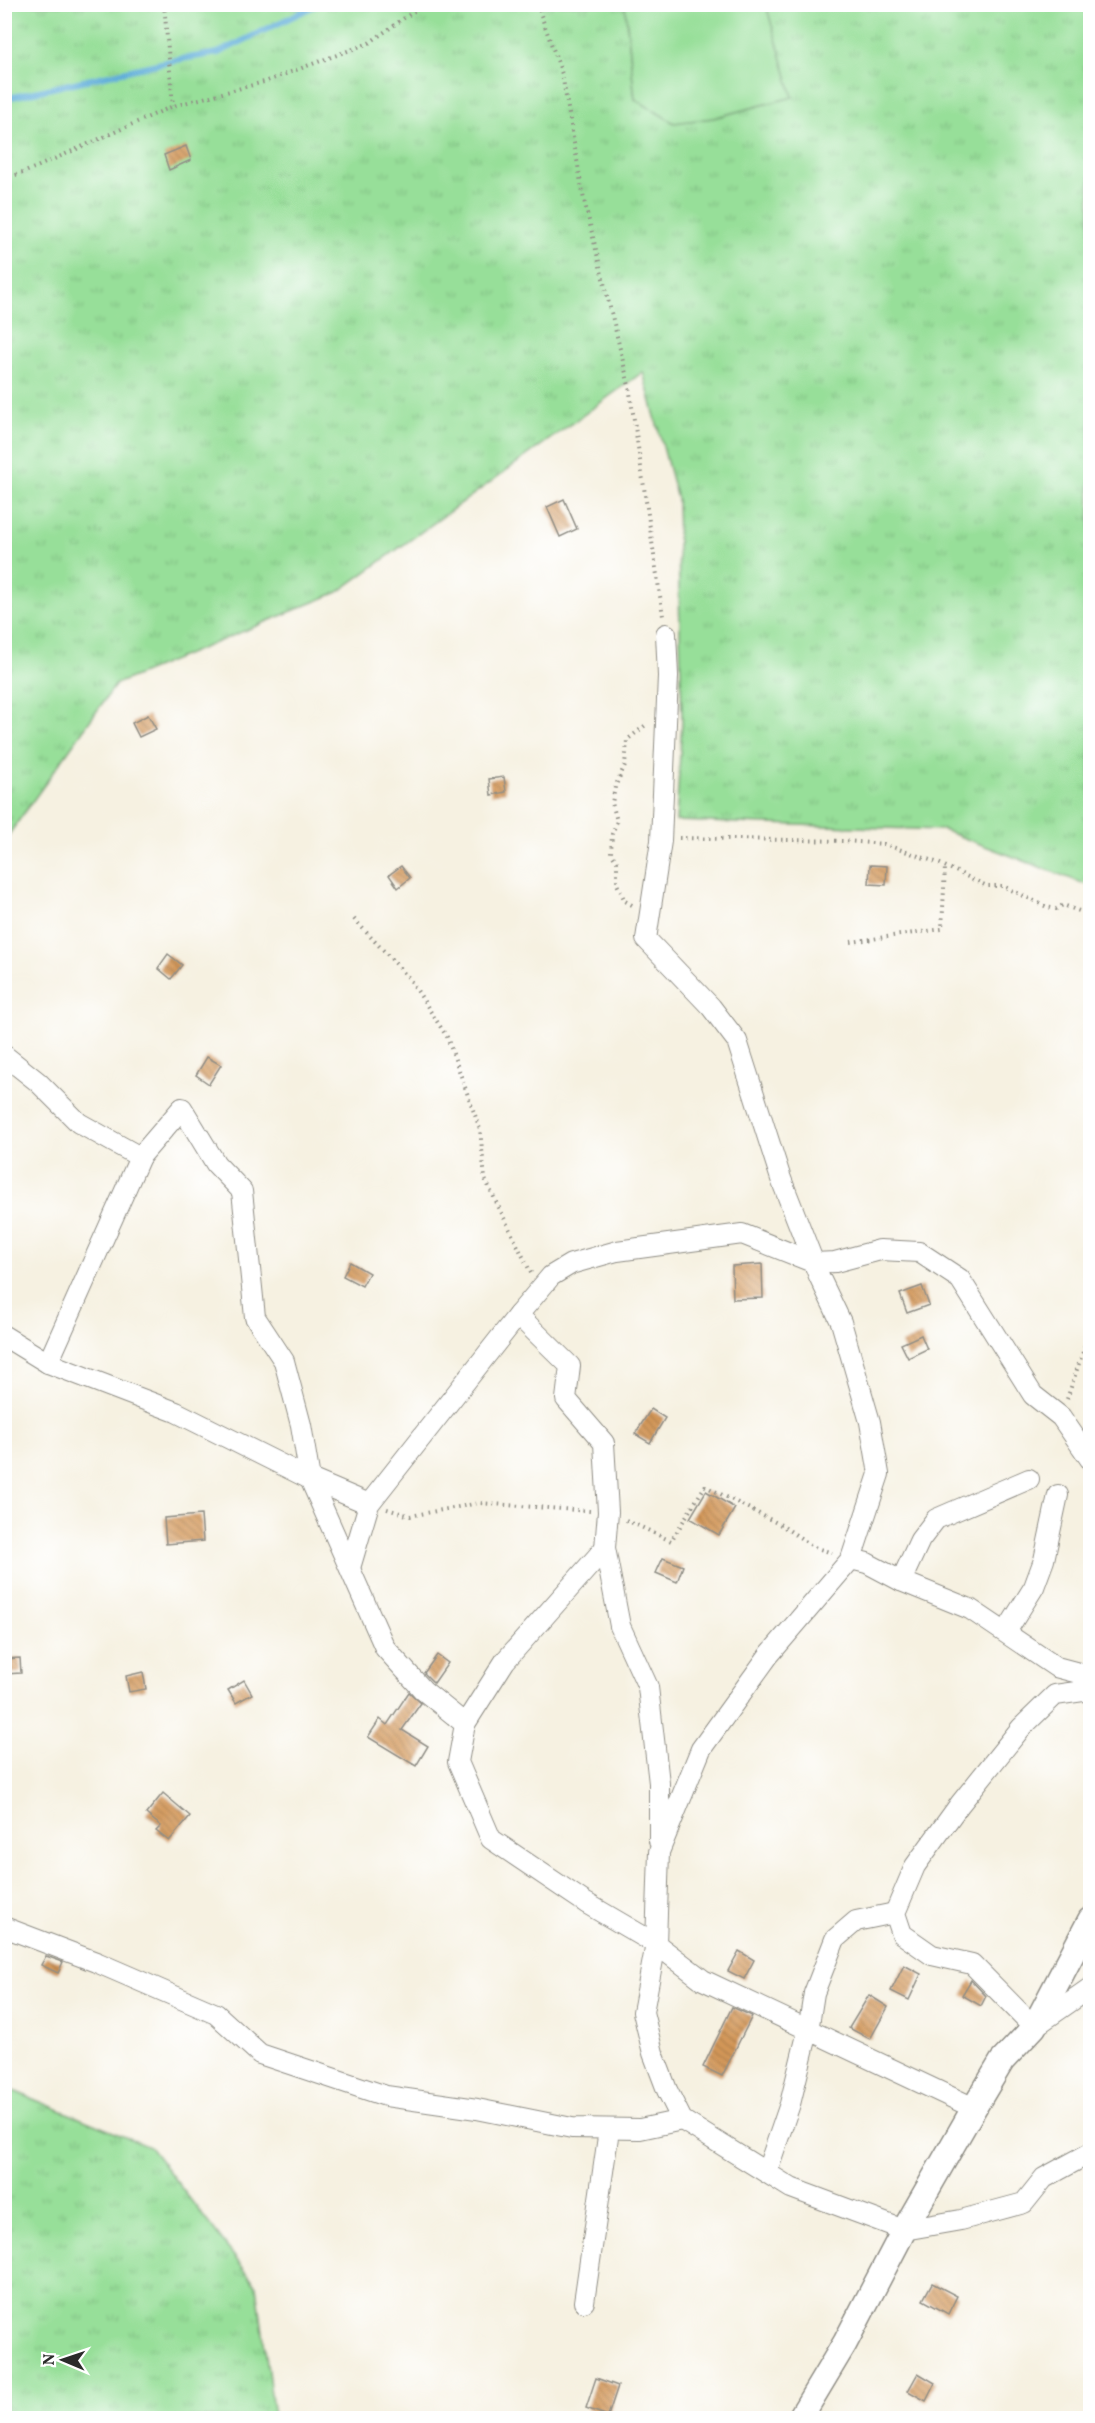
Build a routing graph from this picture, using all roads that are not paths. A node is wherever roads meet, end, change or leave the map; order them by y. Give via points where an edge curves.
1 (666, 634) road end
2 (4, 1055) edge
3 (140, 1158) junction
4 (815, 1263) junction
5 (518, 1315) junction
6 (4, 1336) edge
7 (48, 1363) junction
8 (1090, 1459) edge
9 (310, 1479) junction
10 (1029, 1479) dead end
11 (1058, 1495) dead end
12 (369, 1504) junction
13 (605, 1548) junction
14 (851, 1558) junction
15 (350, 1568) junction
16 (901, 1581) junction
17 (1006, 1632) junction
18 (1090, 1676) edge
19 (1090, 1690) edge
20 (465, 1724) junction
21 (659, 1852) junction
22 (895, 1913) junction
23 (1090, 1920) edge
24 (4, 1927) edge
25 (656, 1944) junction
26 (1090, 1988) edge
27 (1034, 2026) junction
28 (808, 2031) junction
29 (974, 2108) junction
30 (682, 2120) junction
31 (609, 2130) junction
32 (1090, 2153) edge
33 (767, 2171) junction
34 (904, 2230) junction
35 (584, 2302) dead end
36 (800, 2418) edge

1 - 4 street via 662,832 646,939 711,1007 737,1041 781,1179
2 - 3 street via 38,1082 79,1124
3 - 7 street
3 - 9 street via 182,1108 216,1164 242,1191 255,1317 284,1361
4 - 5 street via 742,1234 617,1251 571,1264 551,1276
4 - 8 street via 880,1250 919,1252 960,1279 1033,1395 1061,1417
4 - 14 street via 842,1322 870,1422 879,1474
5 - 12 street
5 - 13 street via 570,1366 566,1399 604,1443 608,1512
6 - 7 street
7 - 9 street via 176,1412
9 - 12 street
9 - 15 street
10 - 16 street via 936,1519 920,1540
11 - 17 street via 1034,1587
12 - 15 street
13 - 20 street via 505,1661
13 - 21 street via 620,1626 648,1687 659,1783
14 - 16 street
14 - 21 street via 769,1655 700,1749
15 - 20 street via 385,1648 423,1690
16 - 17 street via 970,1609
17 - 18 street via 1056,1667
19 - 22 street via 1055,1695 1021,1728 915,1866
20 - 25 street via 458,1762 491,1839
21 - 25 street
22 - 27 street via 902,1934 932,1955 972,1964
22 - 28 street via 856,1921 835,1939 813,1993
23 - 27 street
24 - 31 street via 216,2014 260,2054 386,2096 572,2128
25 - 28 street via 703,1980
25 - 30 street via 643,2012 653,2053
26 - 27 street
27 - 29 street via 1002,2061
28 - 29 street
28 - 33 street via 790,2104
29 - 34 street
30 - 31 street via 640,2129
30 - 33 street
31 - 35 street
32 - 34 street via 1044,2178 1024,2203
33 - 34 street via 791,2188
34 - 36 street via 845,2343

